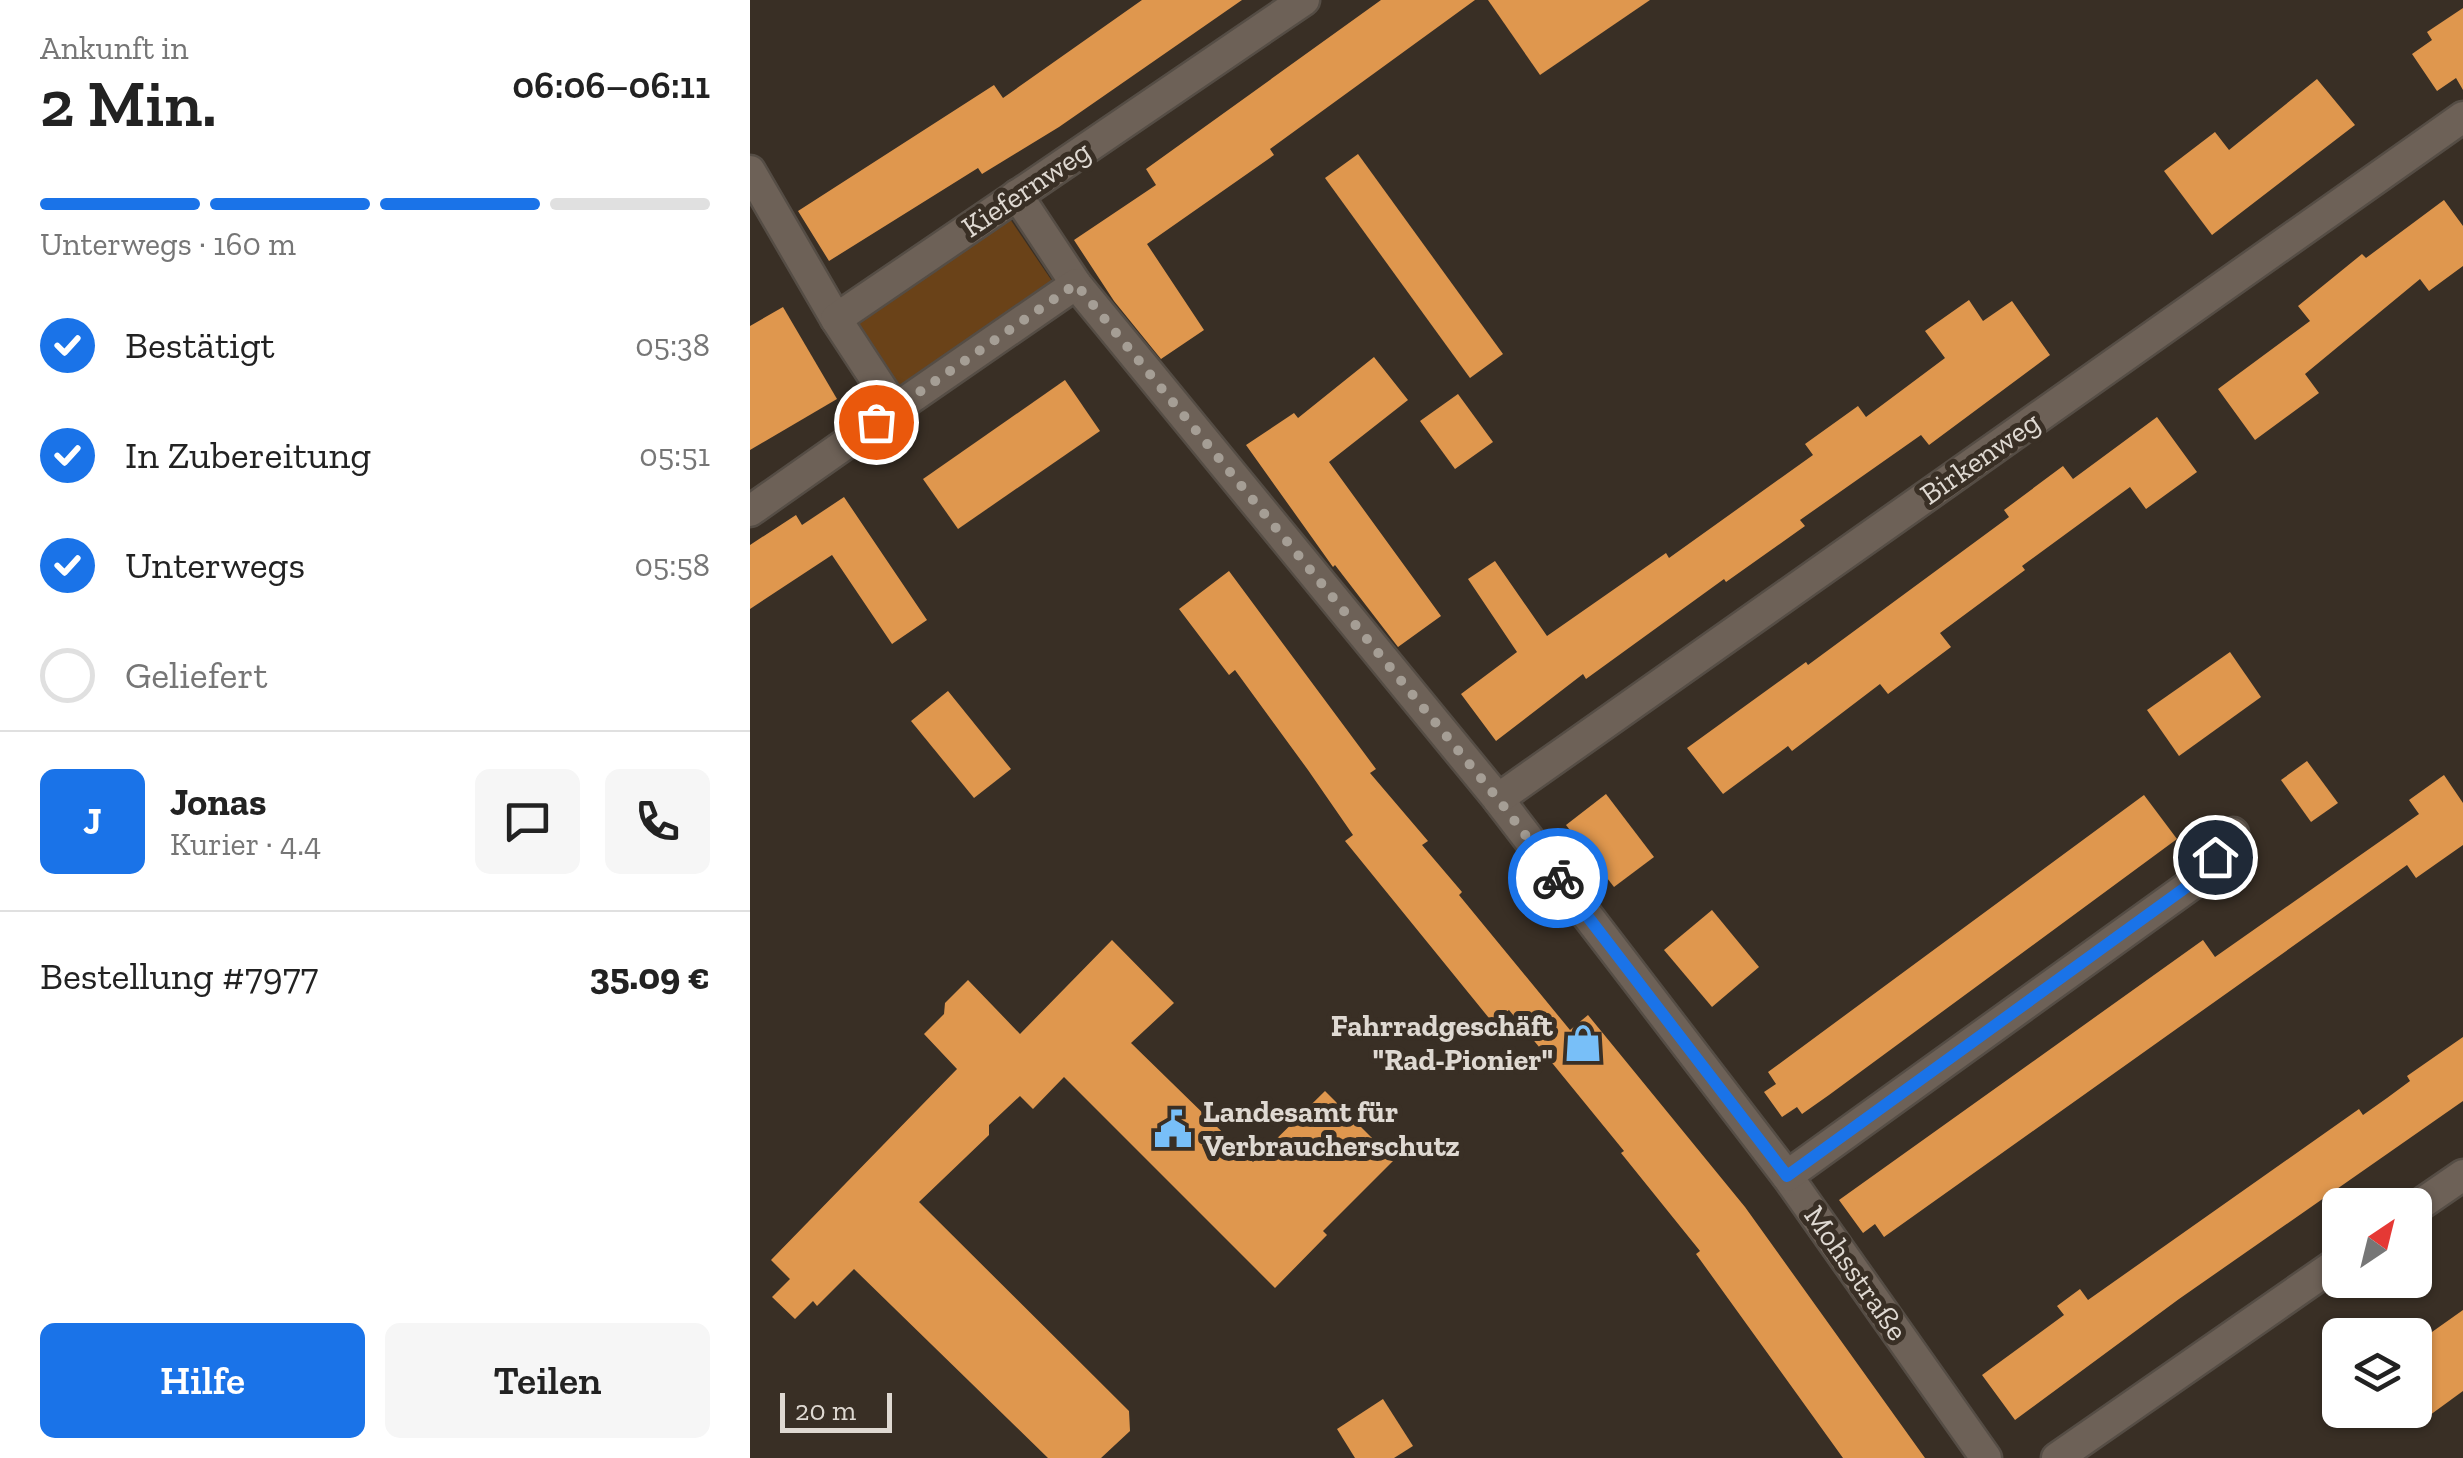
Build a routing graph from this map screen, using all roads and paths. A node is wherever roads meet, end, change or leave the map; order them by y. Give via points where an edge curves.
1 (1304, 0) edge
2 (2463, 116) edge
3 (750, 171) edge
4 (1017, 195) junction
5 (1076, 284) junction
6 (836, 319) junction
7 (895, 409) junction
8 (750, 510) edge
9 (1498, 799) junction
10 (2233, 833) dead end
11 (2463, 1175) edge
12 (1787, 1176) junction
13 (2432, 1196) edge
14 (2322, 1274) edge
15 (1986, 1458) edge
16 (2057, 1458) edge

1 - 4 street, Kiefernweg
2 - 9 street, Birkenweg
3 - 6 street
4 - 5 street, Mohsstraße
4 - 6 street, Kiefernweg
5 - 7 street
5 - 9 street, Mohsstraße
6 - 7 street
7 - 8 street
9 - 12 street, Mohsstraße
10 - 12 street via 2196,880
11 - 13 street
12 - 15 street, Mohsstraße
14 - 16 street

